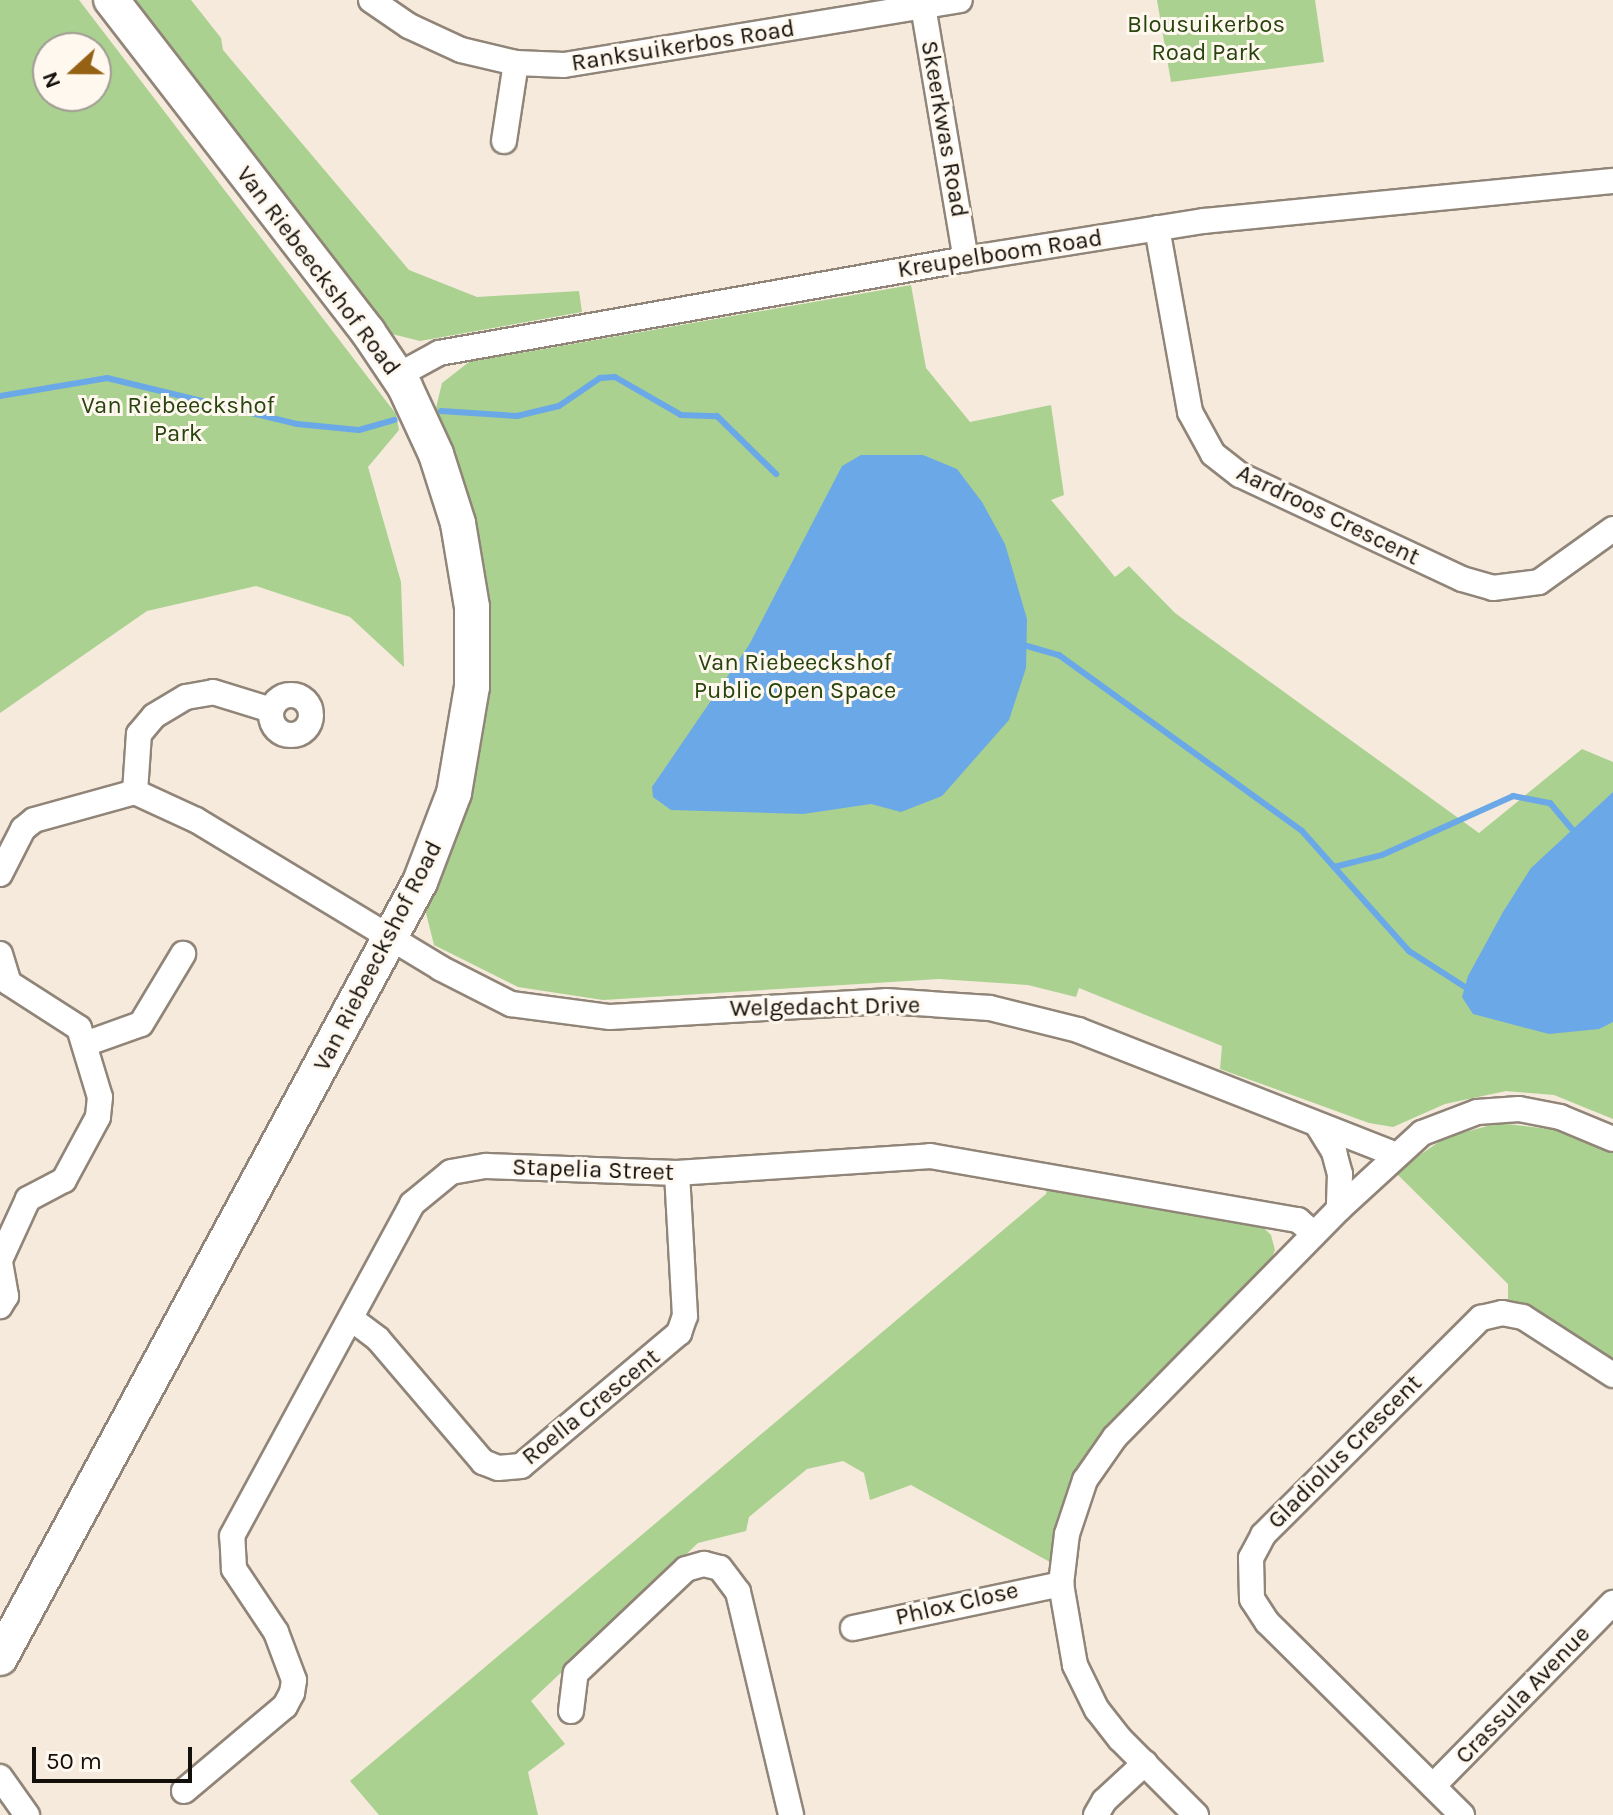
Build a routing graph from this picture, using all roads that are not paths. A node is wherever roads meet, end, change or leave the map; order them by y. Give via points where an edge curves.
1 (111, 0) edge
2 (371, 0) edge
3 (960, 0) edge
4 (922, 3) edge
5 (516, 63) junction
6 (504, 141) dead end
7 (1613, 181) edge
8 (1157, 228) junction
9 (966, 259) junction
10 (397, 376) junction
11 (1613, 529) edge
12 (271, 710) dead end
13 (135, 792) junction
14 (0, 874) edge
15 (391, 938) junction
16 (0, 954) edge
17 (183, 954) dead end
18 (85, 1044) junction
19 (1318, 1126) junction
20 (1613, 1139) edge
21 (1395, 1154) junction
22 (677, 1173) junction
23 (1339, 1209) junction
24 (6, 1224) edge
25 (1314, 1234) junction
26 (0, 1261) edge
27 (0, 1306) edge
28 (353, 1320) junction
29 (1613, 1375) edge
30 (1061, 1584) junction
31 (1613, 1603) edge
32 (853, 1628) dead end
33 (0, 1658) edge
34 (571, 1711) dead end
35 (1145, 1763) junction
36 (0, 1777) edge
37 (1433, 1786) junction
38 (184, 1791) dead end
39 (27, 1815) edge
40 (791, 1815) edge
41 (1096, 1815) edge
42 (1196, 1815) edge
43 (1462, 1815) edge

1 - 10 street, Van Riebeeckshof Road
2 - 5 street, Ranksuikerbos Road via 434,39
3 - 4 street, Ranksuikerbos Road
4 - 5 street, Ranksuikerbos Road via 588,64
4 - 9 street, Skeerkwas Road
5 - 6 street
7 - 8 street, Kreupelboom Road
8 - 9 street, Kreupelboom Road
8 - 11 street, Aardroos Crescent via 1190,412 1213,454 1240,475 1462,579 1493,588 1539,582
9 - 10 street, Kreupelboom Road via 439,353
10 - 15 street, Van Riebeeckshof Road via 449,488 467,565 474,649 468,724 454,793 432,855
12 - 13 street via 213,692 186,697 154,716 139,734
13 - 14 street via 34,820 23,829
13 - 15 street, Welgedacht Drive via 196,820
15 - 19 street, Welgedacht Drive via 481,992 542,1011 610,1017 886,1001 990,1008 1037,1018
15 - 33 street, Van Riebeeckshof Road
16 - 18 street via 9,983 66,1016 79,1028
17 - 18 street via 141,1024
18 - 24 street via 100,1097 98,1117 64,1180 28,1199
19 - 21 street, Welgedacht Drive
19 - 23 street via 1337,1163
20 - 21 street via 1560,1117 1498,1109 1439,1124
21 - 23 street
22 - 25 street, Stapelia Street via 930,1156 1298,1220
22 - 28 street, Stapelia Street via 486,1166 451,1172 412,1204
22 - 28 street, Roella Crescent via 685,1316 679,1333 521,1466 498,1468 483,1462 378,1339
23 - 25 street
24 - 26 street
25 - 30 street via 1115,1437 1085,1480 1074,1507
26 - 27 street via 6,1296
28 - 38 street, Stapelia Street via 232,1536 234,1569 276,1632 294,1680 285,1706
29 - 37 street, Gladiolus Crescent via 1523,1317 1502,1313 1481,1318 1256,1546 1249,1585 1258,1611
30 - 32 street, Phlox Close
30 - 35 street via 1065,1626 1083,1684 1120,1739
31 - 37 street, Crassula Avenue
34 - 40 street via 576,1673 686,1569 704,1564 720,1568 736,1585
35 - 41 street
35 - 42 street
36 - 39 street
37 - 43 street, Gladiolus Crescent

